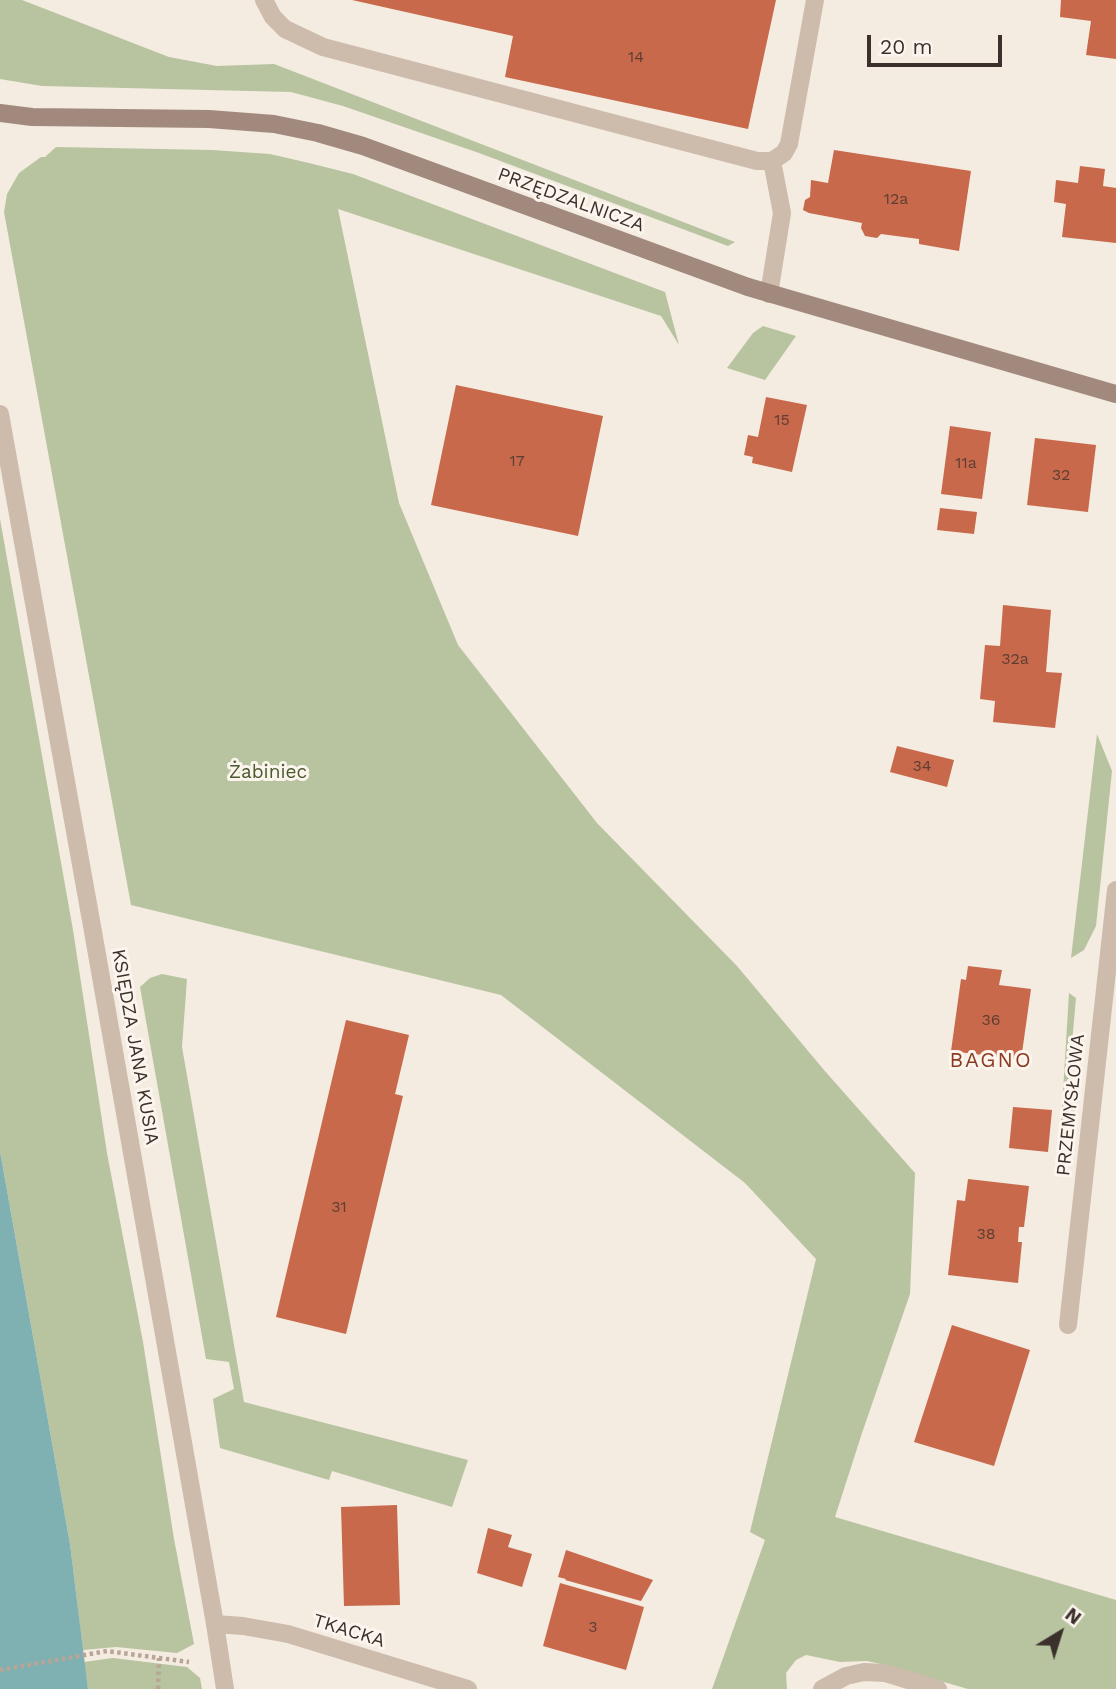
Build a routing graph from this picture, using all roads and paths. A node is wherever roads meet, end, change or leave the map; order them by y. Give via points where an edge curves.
1 (264, 0) edge
2 (814, 0) edge
3 (0, 113) edge
4 (772, 161) junction
5 (769, 294) junction
6 (1116, 394) edge
7 (0, 414) edge
8 (1116, 890) edge
9 (1068, 1325) dead end
10 (215, 1624) junction
11 (159, 1657) junction
12 (194, 1665) dead end
13 (0, 1670) edge
14 (158, 1689) edge
15 (225, 1689) edge
16 (468, 1689) edge
17 (822, 1689) edge
18 (938, 1689) edge

1 - 4 street via 285,29 323,47 757,161
2 - 4 street via 789,144
3 - 5 street, PRZĘDZALNICZA via 209,119 318,133
4 - 5 street via 782,214
5 - 6 street, PRZĘDZALNICZA
7 - 10 street, KSIĘDZA JANA KUSIA
8 - 9 street, PRZEMYSŁOWA
10 - 15 street, KSIĘDZA JANA KUSIA
10 - 16 street, TKACKA via 288,1634
11 - 12 path
11 - 13 path via 107,1651
11 - 14 path
17 - 18 street via 864,1672 885,1673

